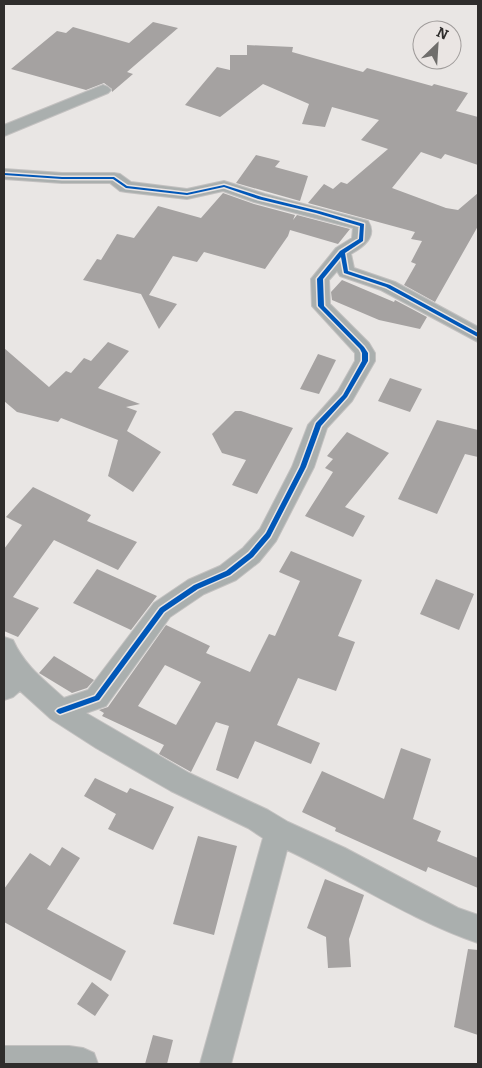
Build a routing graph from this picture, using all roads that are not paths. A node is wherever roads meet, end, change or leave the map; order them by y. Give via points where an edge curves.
1 (103, 90) dead end
2 (4, 132) edge
3 (4, 174) edge
4 (342, 252) junction
5 (478, 336) edge
6 (4, 648) edge
7 (13, 682) edge
8 (60, 711) junction
9 (278, 832) junction
10 (478, 929) edge
11 (4, 1062) edge
12 (83, 1064) edge
13 (216, 1064) edge

1 - 2 street
3 - 4 street via 114,178 126,187 187,194 224,186 362,225 361,240
4 - 5 street via 346,272 388,286
4 - 8 street via 320,279 321,306 362,348 365,361 345,396 318,425 303,467 268,535 251,555 228,572 196,587 162,610 97,698
6 - 7 street
7 - 8 street
8 - 9 street via 180,782
9 - 10 street via 335,858 452,920
9 - 13 street
11 - 12 street

